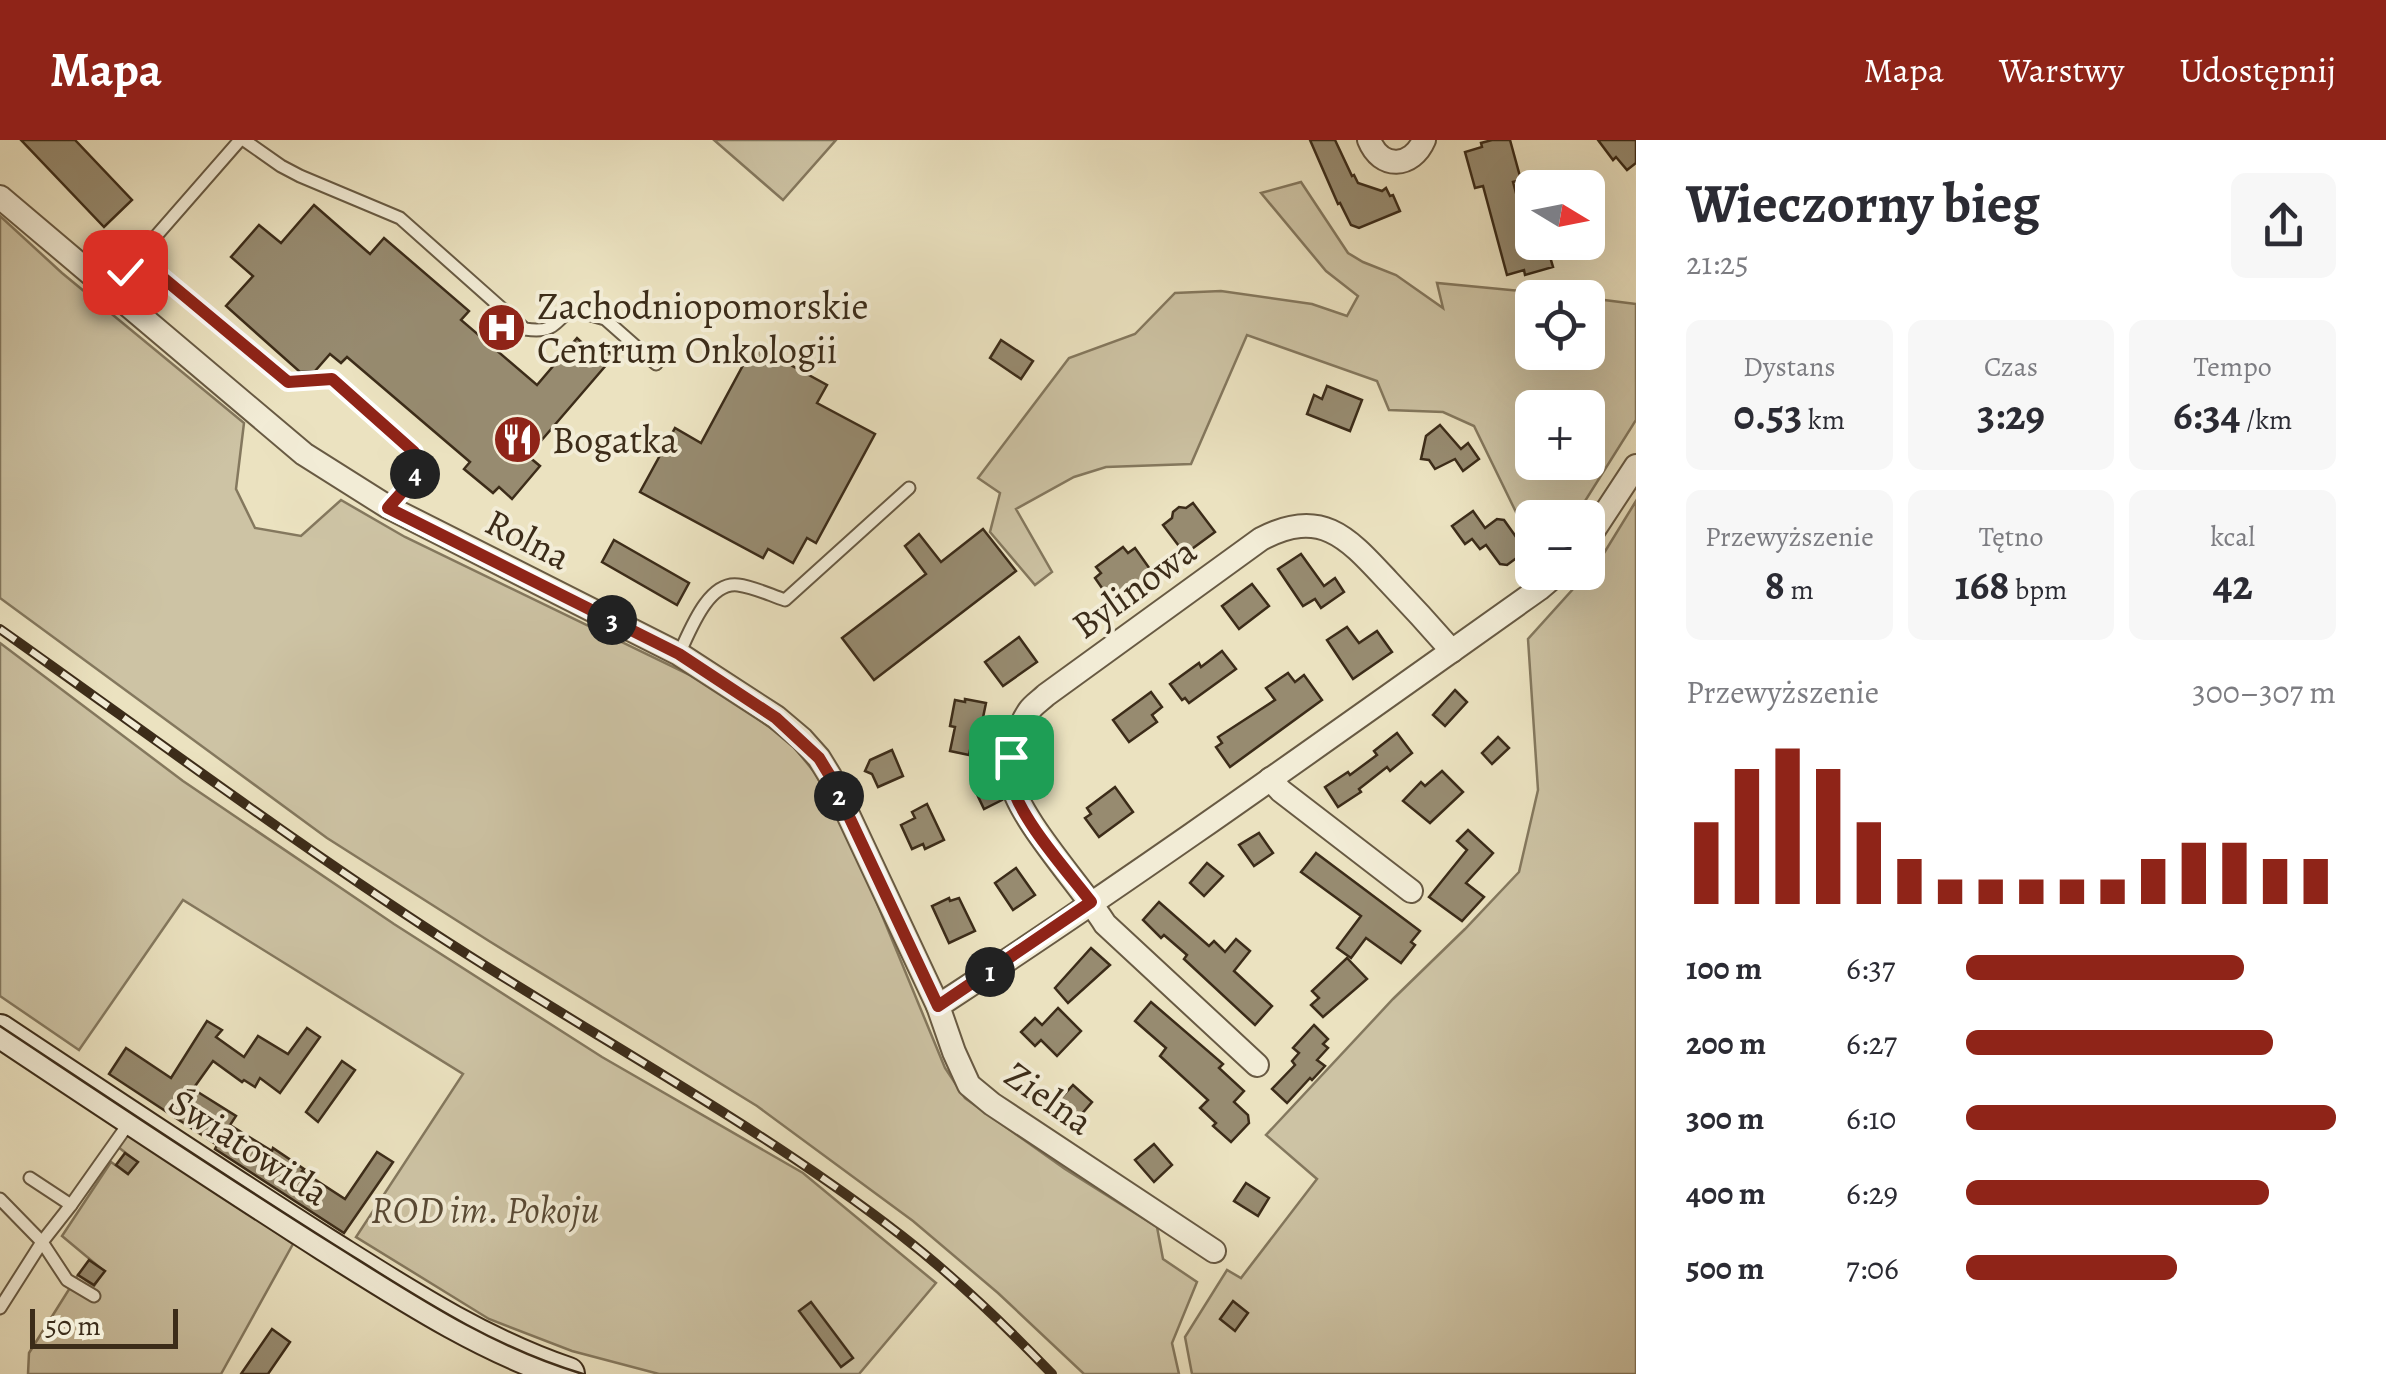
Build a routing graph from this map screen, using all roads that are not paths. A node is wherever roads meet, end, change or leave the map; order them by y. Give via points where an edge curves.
1 (242, 140) edge
2 (1369, 140) edge
3 (1424, 140) edge
4 (0, 197) edge
5 (138, 257) junction
6 (108, 290) junction
7 (656, 364) dead end
8 (1636, 466) edge
9 (909, 488) dead end
10 (388, 508) junction
11 (1605, 513) edge
12 (1535, 590) edge
13 (1452, 651) junction
14 (679, 654) junction
15 (1270, 779) junction
16 (1410, 891) dead end
17 (1091, 902) junction
18 (938, 1006) junction
19 (0, 1031) edge
20 (1257, 1065) dead end
21 (132, 1119) junction
22 (30, 1178) dead end
23 (0, 1199) edge
24 (71, 1205) junction
25 (42, 1242) junction
26 (1214, 1251) dead end
27 (94, 1296) dead end
28 (0, 1308) edge
29 (568, 1374) edge

1 - 5 lane
1 - 7 lane via 281,166 400,218 526,330 542,332 570,309 595,315
2 - 3 street via 1377,154 1399,162 1418,152
4 - 6 street, Rolna
5 - 6 lane
5 - 10 lane via 288,382 332,379 414,452 415,476
6 - 10 street, Rolna via 304,454
8 - 11 street
9 - 14 lane via 785,600 738,585 717,589
10 - 14 street, Rolna
12 - 13 street
13 - 15 street
13 - 17 street, Bylinowa via 1342,535 1302,525 1262,539 1046,695 1017,736 1011,757 1016,798
14 - 18 street, Rolna via 776,718 819,758
15 - 16 street
15 - 17 street
17 - 18 street
17 - 20 street via 1104,924
18 - 26 street, Zielna via 970,1085
19 - 21 street, Światowida
21 - 24 lane
21 - 29 street, Światowida via 459,1327
22 - 24 lane
23 - 25 lane
24 - 25 lane
25 - 27 lane via 68,1280
25 - 28 lane

